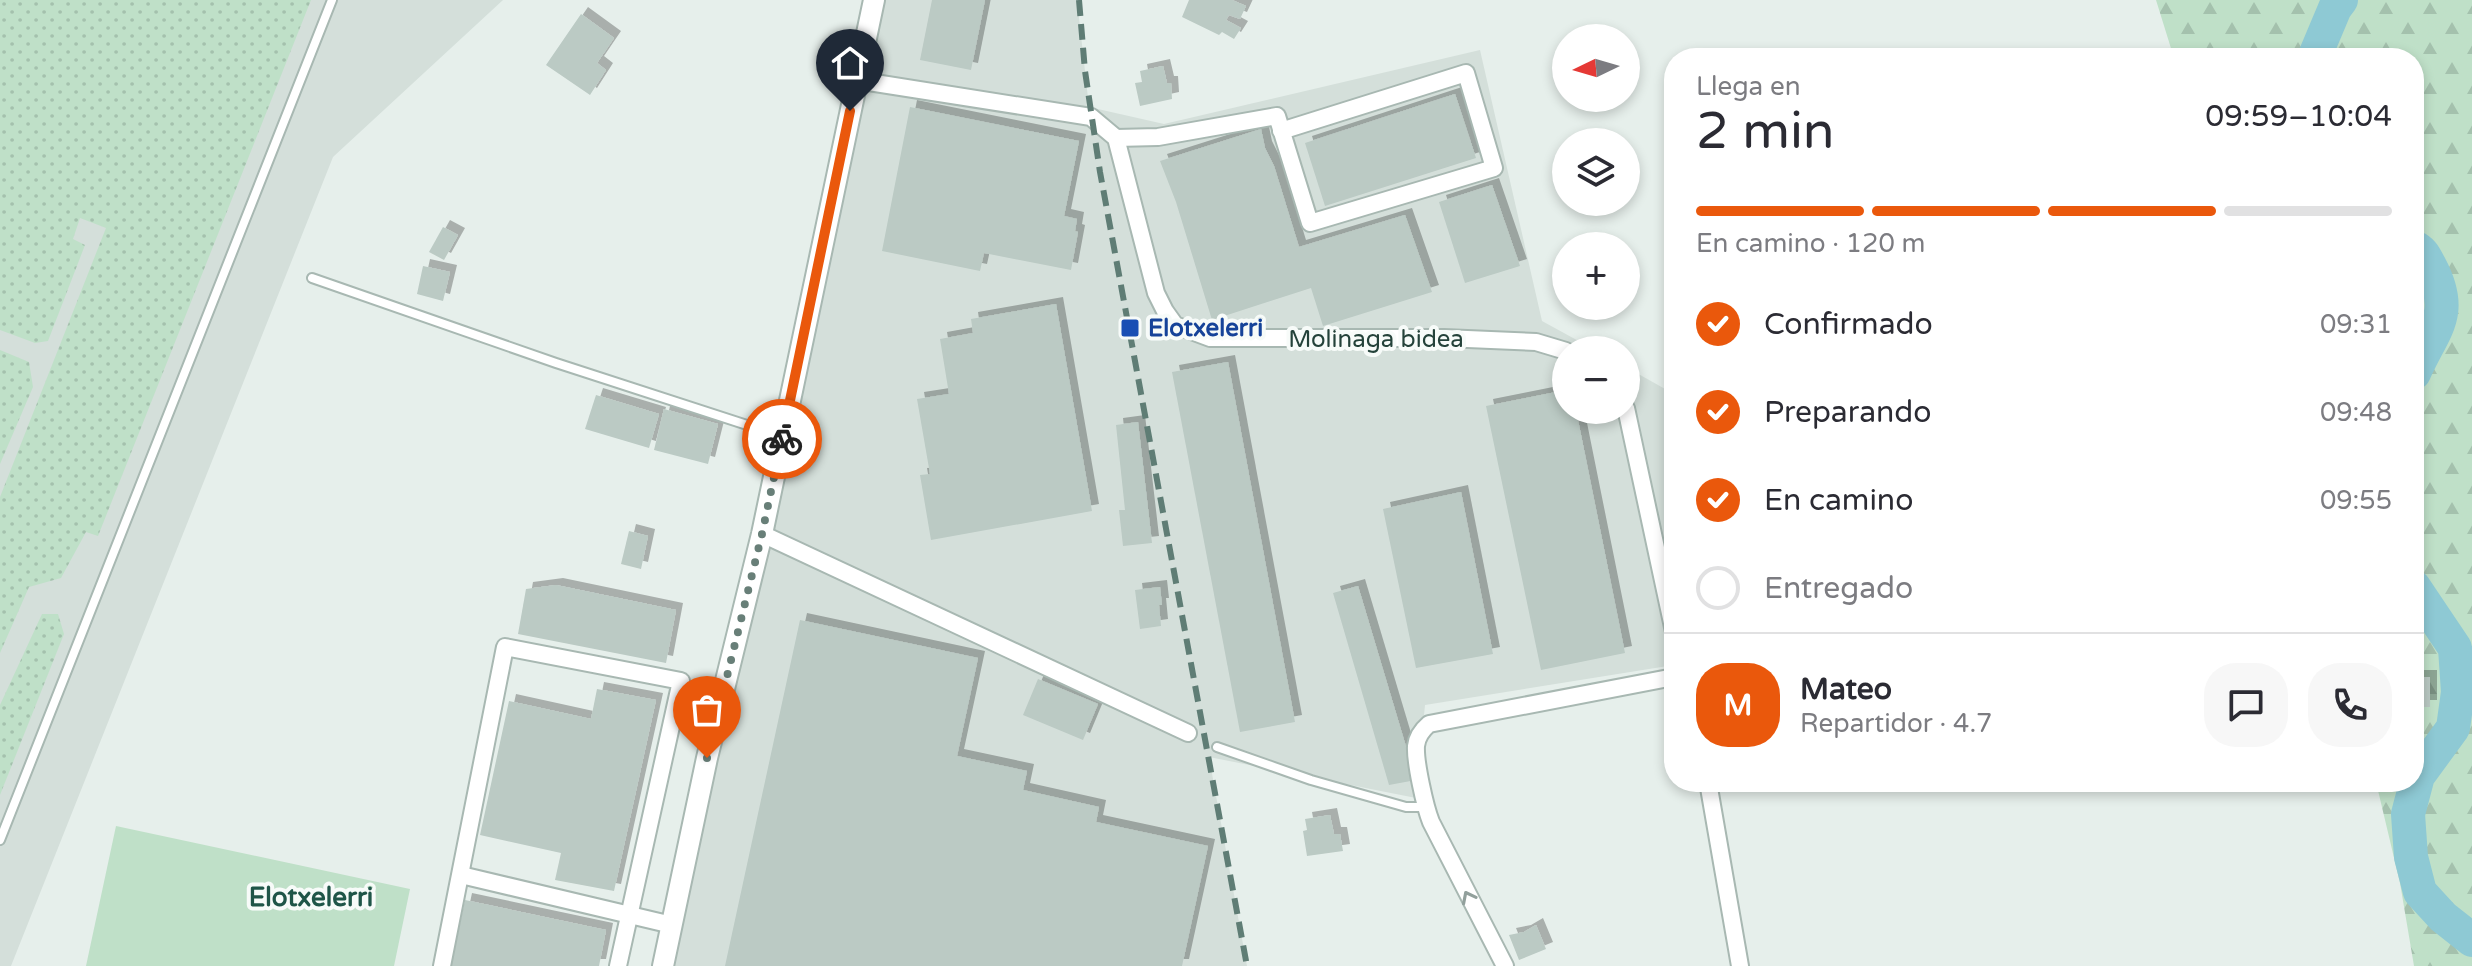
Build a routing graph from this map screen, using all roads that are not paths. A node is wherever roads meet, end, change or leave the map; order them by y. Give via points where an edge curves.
1 (332, 0) edge
2 (874, 0) edge
3 (856, 80) junction
4 (1281, 131) junction
5 (1116, 138) junction
6 (312, 278) dead end
7 (1552, 347) edge
8 (1629, 424) edge
9 (782, 436) junction
10 (762, 534) junction
11 (1664, 585) edge
12 (1664, 679) edge
13 (1188, 733) dead end
14 (1217, 747) dead end
15 (1710, 792) edge
16 (1425, 807) junction
17 (0, 840) edge
18 (461, 875) junction
19 (629, 915) junction
20 (672, 925) junction
21 (442, 966) edge
22 (618, 966) edge
23 (663, 966) edge
24 (1505, 966) edge
25 (1740, 966) edge

1 - 17 lane
2 - 3 street
3 - 5 street via 1091,117
3 - 9 street
4 - 4 street via 1310,223 1494,168 1466,73
4 - 5 street via 1277,116 1158,137
5 - 7 street, Molinaga bidea via 1156,293 1175,325 1210,338 1458,339
6 - 9 lane
8 - 11 street
9 - 10 street
10 - 13 street
10 - 20 street
12 - 16 street via 1429,724 1416,746
14 - 16 lane via 1311,780 1406,807
15 - 25 street
24 -> 16 street
18 - 19 street
18 - 19 street via 505,647 681,681
18 - 21 street
19 - 20 street
19 - 22 street
20 - 23 street

